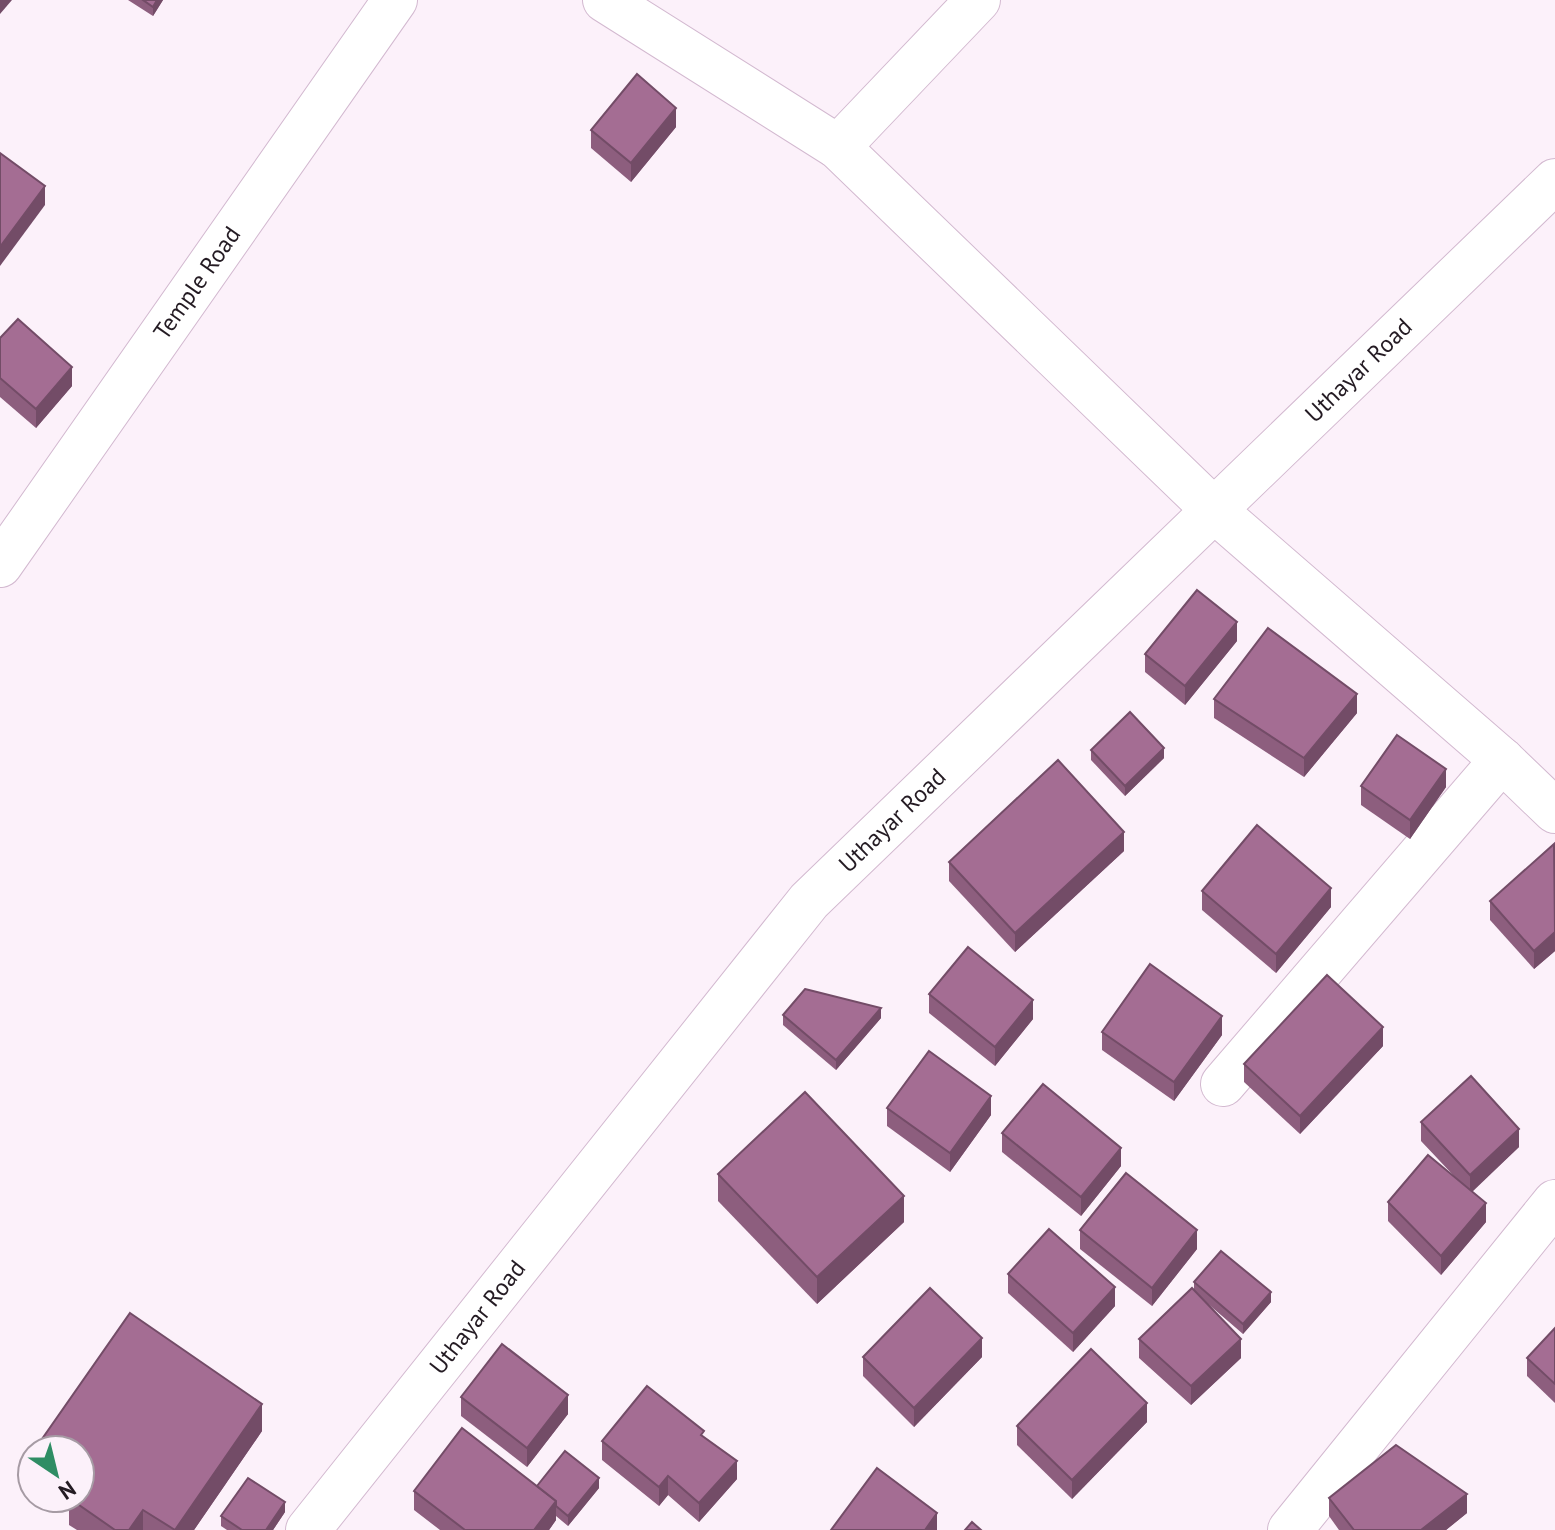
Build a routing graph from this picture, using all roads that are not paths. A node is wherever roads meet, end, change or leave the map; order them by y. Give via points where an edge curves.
1 (395, 0) edge
2 (605, 0) edge
3 (978, 0) edge
4 (838, 147) junction
5 (1555, 181) edge
6 (1215, 511) junction
7 (0, 565) edge
8 (1502, 760) junction
9 (1555, 811) edge
10 (1223, 1084) dead end
11 (1555, 1202) edge
12 (308, 1530) edge
13 (1290, 1530) edge

1 - 7 street, Temple Road
2 - 4 street
3 - 4 street
4 - 6 street
5 - 6 street, Uthayar Road
6 - 8 street
6 - 12 street, Uthayar Road via 809,901
8 - 9 street
8 - 10 street
11 - 13 street

